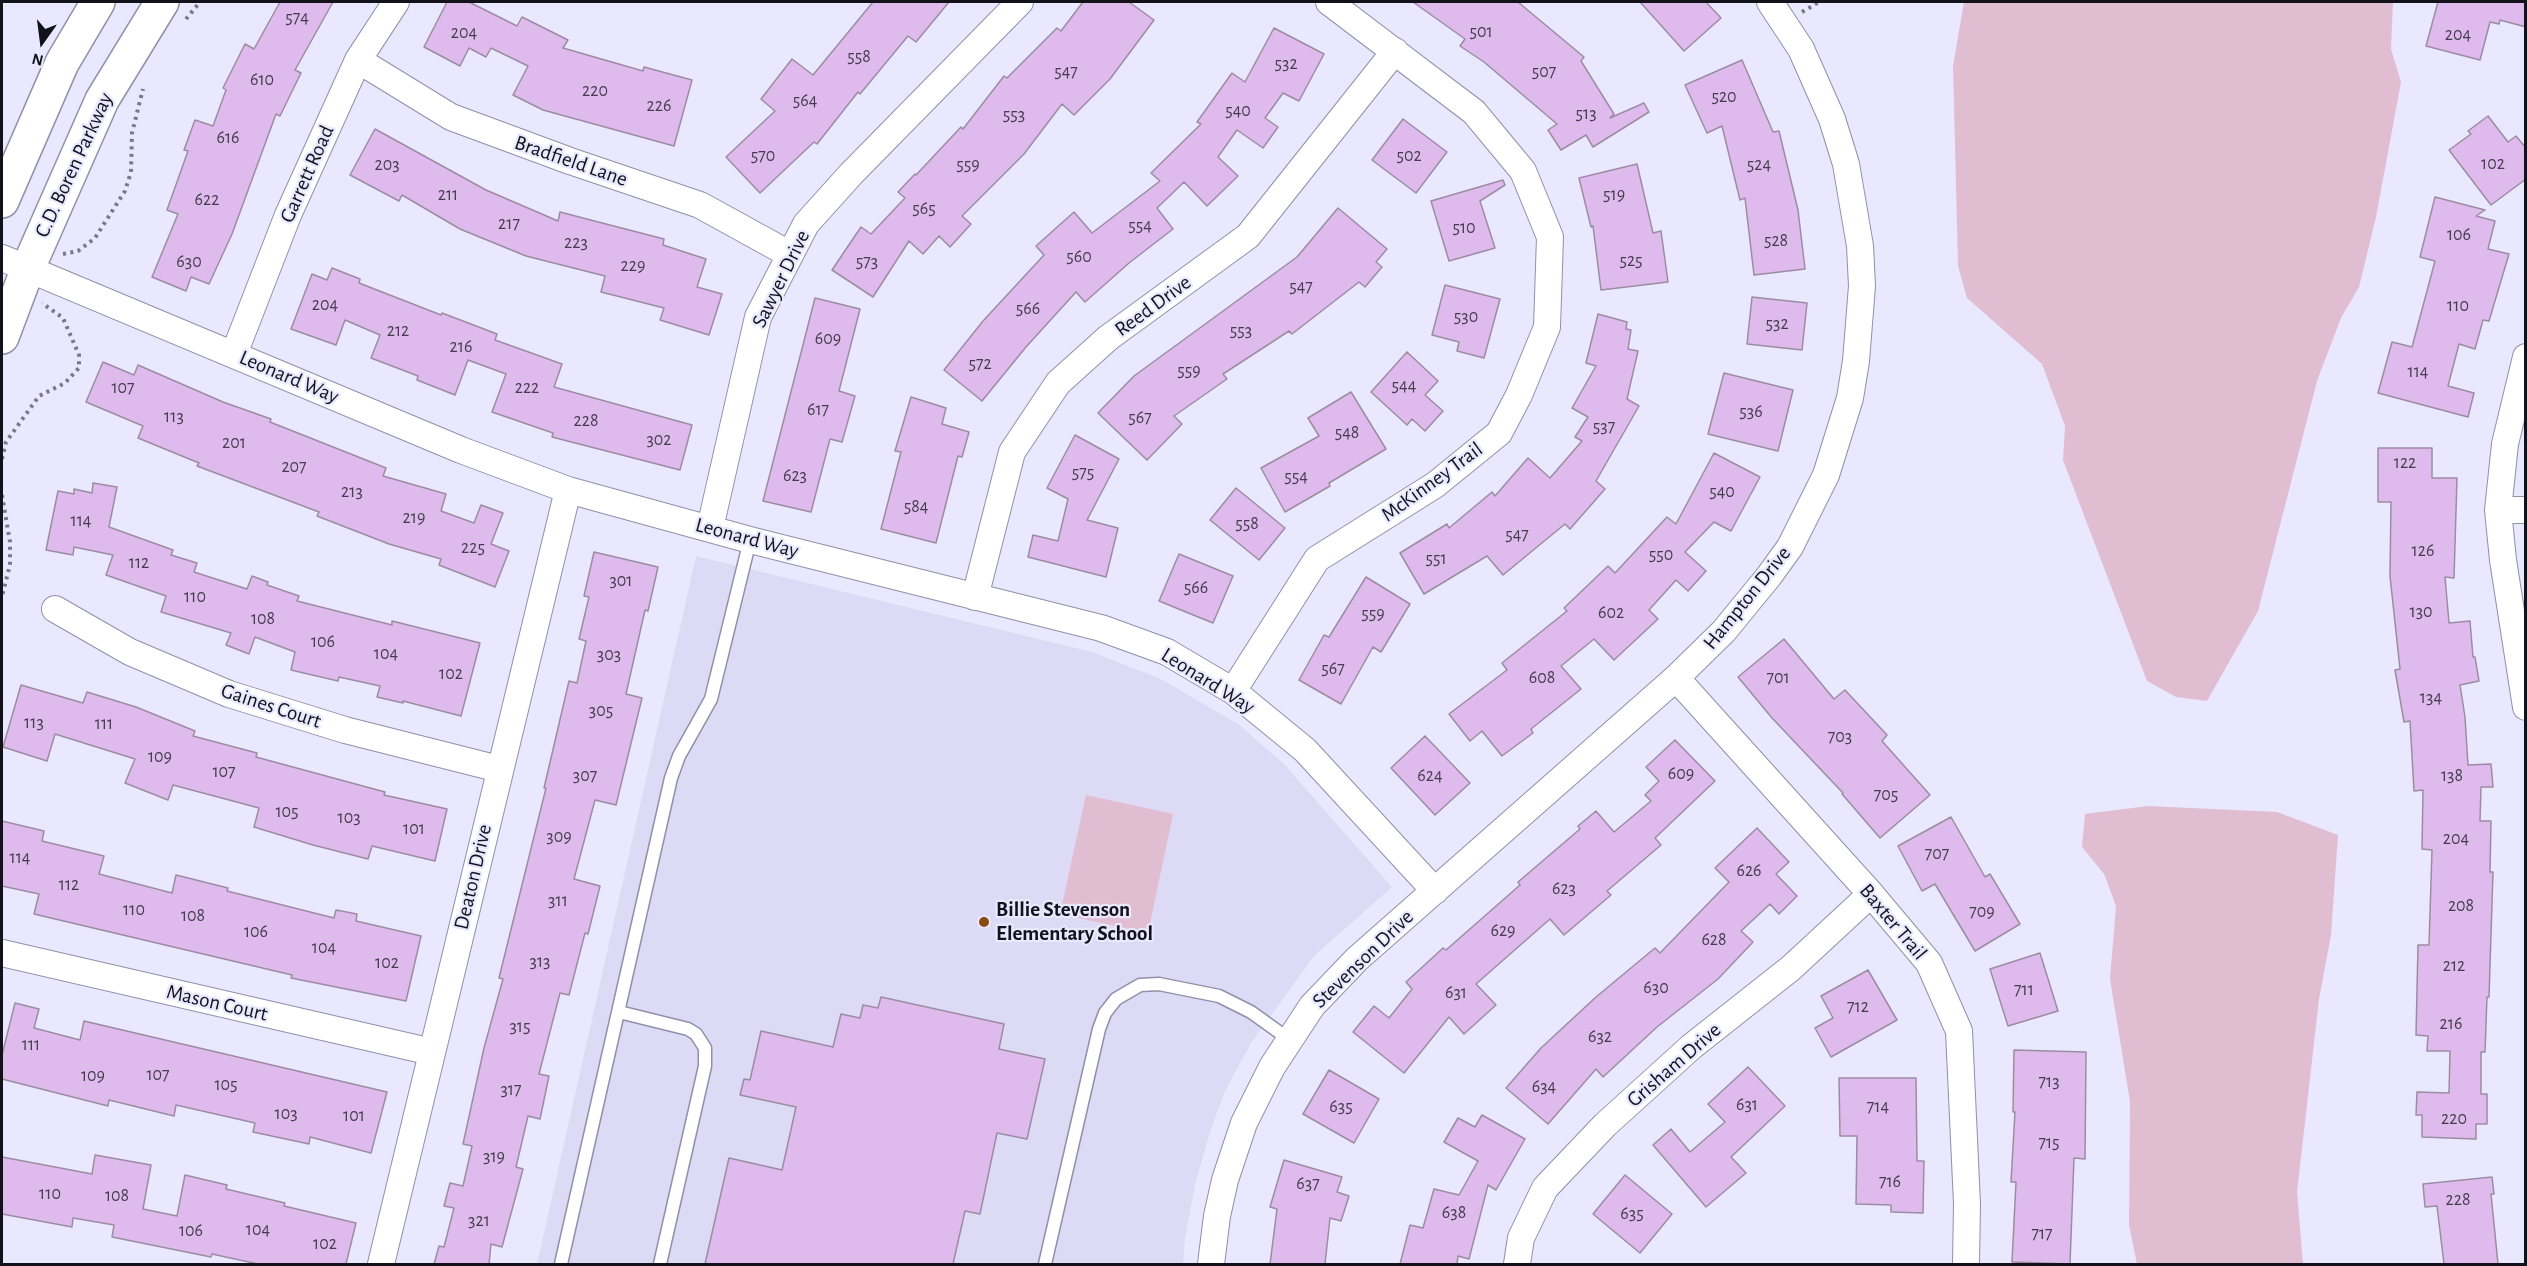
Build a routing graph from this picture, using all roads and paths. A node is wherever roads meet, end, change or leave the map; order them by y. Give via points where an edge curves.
1 (98, 2) edge
2 (200, 2) edge
3 (396, 2) edge
4 (1020, 2) edge
5 (1329, 2) edge
6 (1770, 2) edge
7 (171, 14) edge
8 (1395, 51) junction
9 (358, 60) junction
10 (145, 82) dead end
11 (2, 201) edge
12 (789, 254) junction
13 (26, 267) edge
14 (2, 337) edge
15 (234, 354) junction
16 (2526, 357) edge
17 (2, 459) edge
18 (568, 490) junction
19 (2, 495) edge
20 (2498, 510) junction
21 (2526, 510) edge
22 (710, 528) junction
23 (750, 540) junction
24 (2, 596) edge
25 (975, 597) junction
26 (55, 609) dead end
27 (1676, 678) junction
28 (1233, 691) junction
29 (2526, 707) edge
30 (499, 769) junction
31 (1436, 891) junction
32 (1871, 894) junction
33 (2, 954) edge
34 (619, 1012) junction
35 (1290, 1040) junction
36 (432, 1052) junction
37 (381, 1264) edge
38 (561, 1264) edge
39 (660, 1264) edge
40 (1045, 1264) edge
41 (1211, 1264) edge
42 (1516, 1264) edge
43 (1966, 1264) edge

1 - 11 street via 62,63
2 - 7 path
3 - 9 street, Garrett Road
4 - 12 street, Sawyer Drive via 851,174 806,224
5 - 8 street, McKinney Trail
6 - 27 street, Hampton Drive via 1810,68 1846,164 1855,208 1862,286 1856,361 1850,398 1826,475 1790,547 1732,622
7 - 13 street, C.D. Boren Parkway via 102,100
8 - 25 street, Reed Drive via 1248,236 1108,338 1058,383 1012,452
8 - 28 street, McKinney Trail via 1474,112 1524,171 1550,237 1547,327 1499,433 1436,485 1317,560
9 - 12 street, Bradfield Lane via 451,117 700,205
9 - 15 street, Garrett Road via 288,215
10 - 13 path via 132,133 131,172 126,191 95,238 78,251
12 - 22 street, Sawyer Drive via 758,317
13 - 14 street, C.D. Boren Parkway
13 - 15 street, Leonard Way
13 - 17 path via 39,300 63,318 79,355 79,368 65,383 39,396 6,442
15 - 18 street, Leonard Way via 461,450
16 - 20 street via 2505,444
18 - 22 street, Leonard Way
18 - 30 street, Deaton Drive
19 - 24 path via 10,542 10,565
20 - 21 street
20 - 29 street
22 - 23 street, Leonard Way
23 - 25 street, Leonard Way
23 - 34 lane via 711,699 671,778
25 - 28 street, Leonard Way via 1133,638 1167,652
26 - 30 street, Gaines Court via 130,652 229,694 345,730
27 - 31 street, Hampton Drive
27 - 32 street, Baxter Trail
28 - 31 street, Leonard Way via 1325,769
30 - 36 street, Deaton Drive
31 - 35 street, Stevenson Drive via 1333,983
32 - 42 street, Grisham Drive via 1791,968 1691,1047 1605,1125 1545,1188 1521,1238
32 - 43 street, Baxter Trail via 1929,963 1959,1031
33 - 36 street, Mason Court
34 - 38 lane
34 - 39 lane via 688,1029 705,1048 705,1065
35 - 40 lane via 1236,1003 1219,996 1159,984 1140,985 1116,999 1099,1029
35 - 41 street, Stevenson Drive via 1256,1095 1233,1153 1217,1216
36 - 37 street, Deaton Drive

